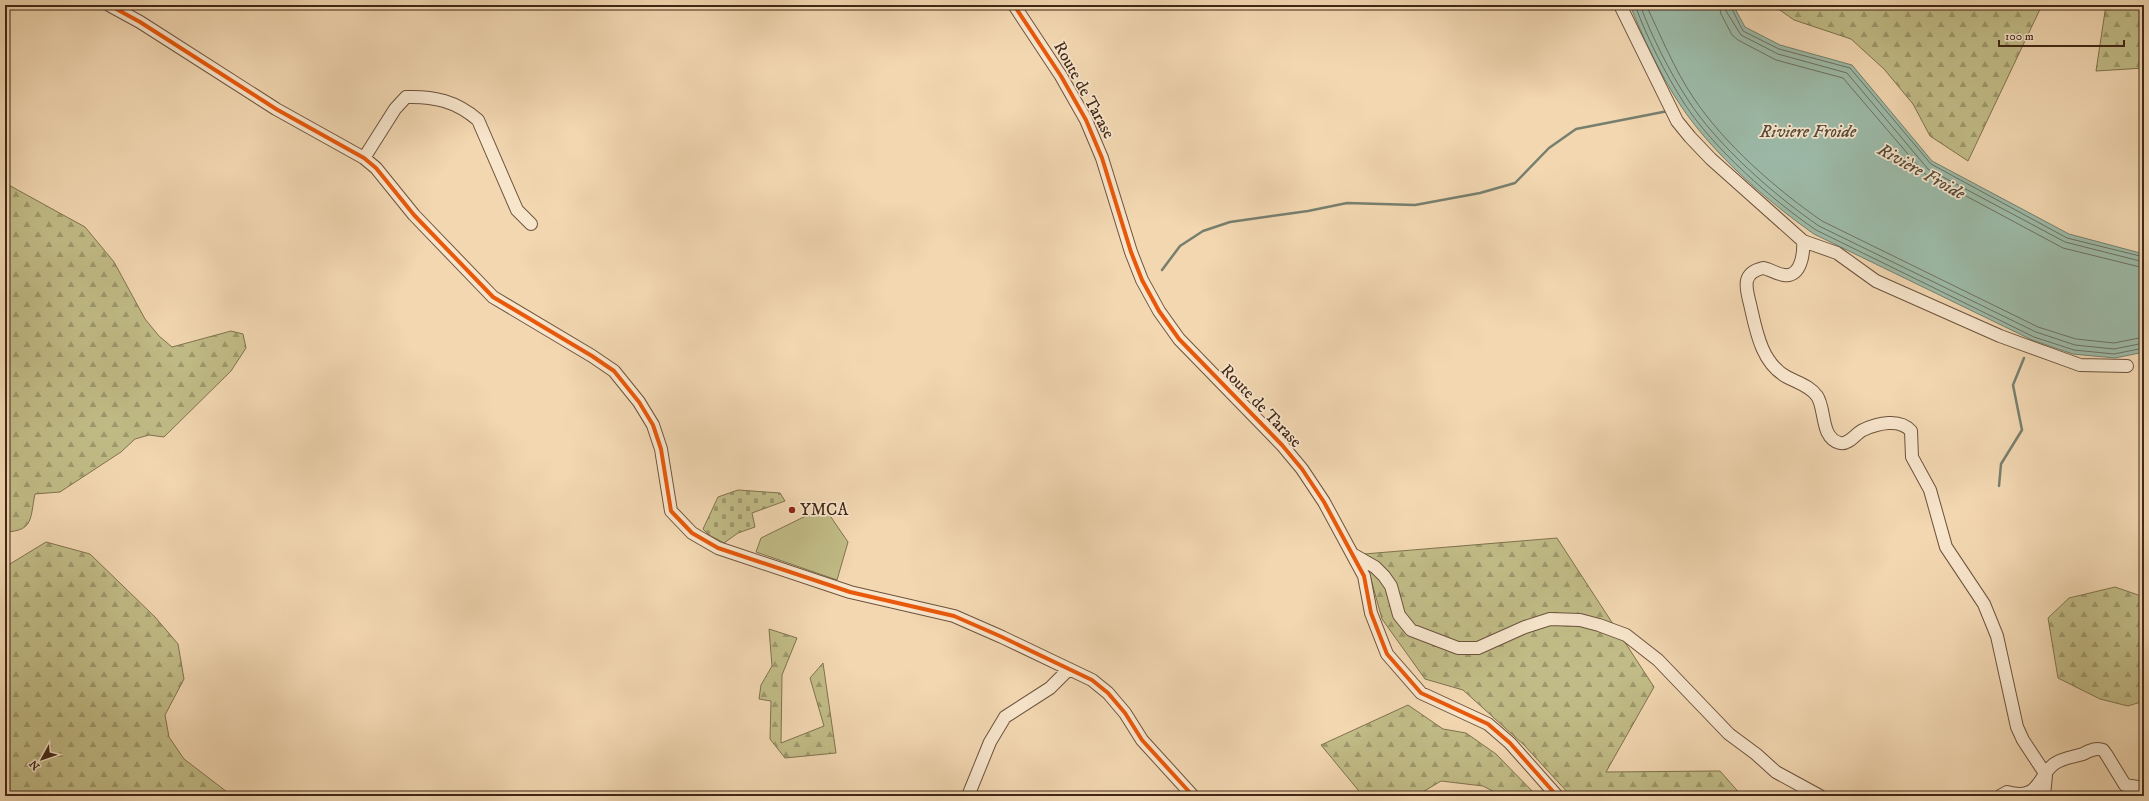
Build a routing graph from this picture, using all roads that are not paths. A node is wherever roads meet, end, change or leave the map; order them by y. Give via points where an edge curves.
1 (108, 5) edge
2 (1014, 5) edge
3 (1620, 5) edge
4 (364, 158) junction
5 (531, 224) dead end
6 (1803, 241) junction
7 (2128, 366) dead end
8 (1354, 555) junction
9 (1068, 670) junction
10 (2046, 775) junction
11 (2144, 788) edge
12 (968, 796) edge
13 (1192, 796) edge
14 (1557, 796) edge
15 (1820, 796) edge
16 (2000, 796) edge
17 (2044, 796) edge

1 - 4 street via 140,22 276,109
2 - 8 street, Route de Tarase via 1061,76 1086,120 1102,158 1131,252 1142,280 1159,311 1179,339 1302,469
3 - 6 street via 1678,121 1690,137 1752,197
4 - 5 street via 395,109 406,97 446,100 466,109 478,120 517,210
4 - 9 street via 376,168 414,215 493,297 614,371 640,402 654,425 661,449 671,511 692,533 718,548 850,592 954,616
6 - 7 street via 1837,253 1876,281 2000,336 2080,365
6 - 10 street via 1804,255 1796,271 1790,275 1763,268 1753,272 1747,280 1746,289 1755,328 1764,351 1778,371 1811,389 1818,397 1824,424 1834,440 1845,443 1864,430 1889,423 1901,423 1911,431 1912,457 1930,490 1946,547 1984,604 1997,636 2017,727
8 - 14 street, Route de Tarase via 1364,576 1371,613 1387,654 1400,670 1421,692 1488,724 1510,743
8 - 15 street via 1375,567 1384,576 1391,586 1399,615 1411,630 1458,648 1478,648 1550,619 1580,620 1626,635 1668,669 1724,730 1776,772
9 - 12 street via 1050,688 1005,717 990,742
9 - 13 street via 1092,680 1108,693 1125,713 1142,740
10 - 11 street via 2052,765 2060,760 2100,749 2106,754 2125,785
10 - 16 street via 2036,789 2028,794 2020,796 2007,792
10 - 17 street via 2047,786

